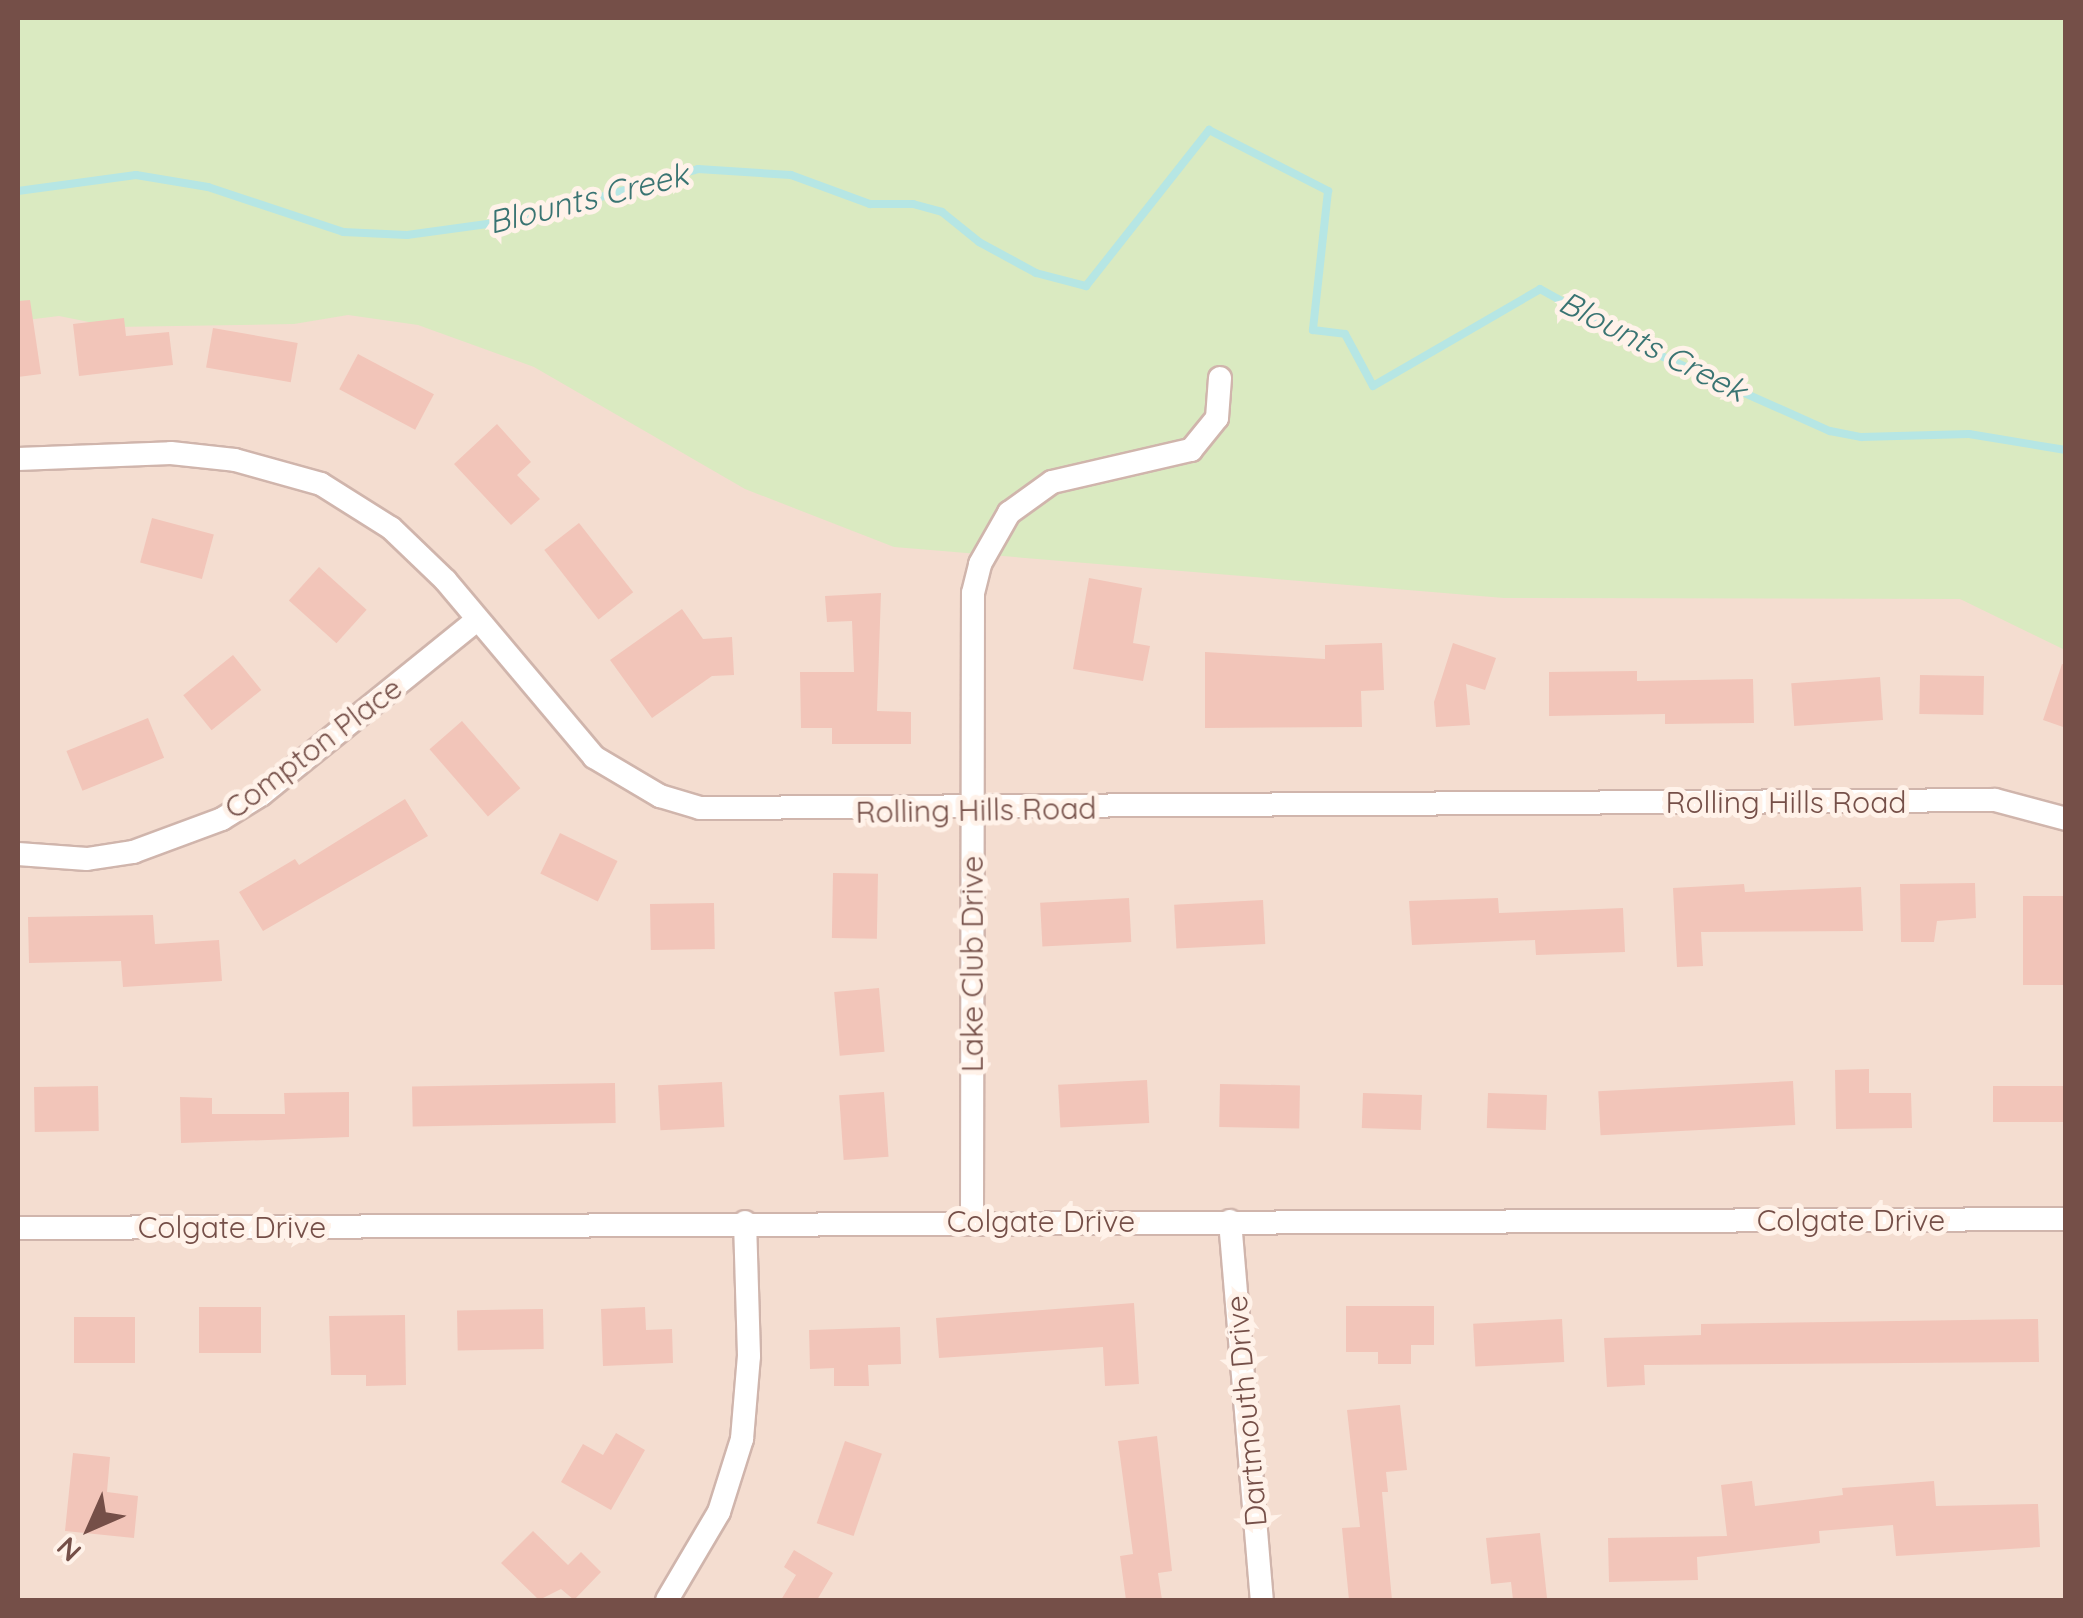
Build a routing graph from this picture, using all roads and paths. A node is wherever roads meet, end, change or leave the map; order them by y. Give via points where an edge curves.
1 (1220, 378) dead end
2 (18, 459) edge
3 (477, 620) junction
4 (972, 811) junction
5 (2066, 819) edge
6 (18, 854) edge
7 (2066, 1218) edge
8 (972, 1221) junction
9 (1230, 1221) junction
10 (744, 1222) junction
11 (18, 1228) edge
12 (667, 1600) edge
13 (1262, 1600) edge

1 - 4 street, Lake Club Drive via 1217,418 1191,450 1052,482 1009,513 992,537 973,593
2 - 3 street, Rolling Hills Road via 171,453 294,475 391,528
3 - 4 street, Rolling Hills Road via 568,733 623,778 660,796 736,812
3 - 6 street, Compton Place via 222,819 134,852 87,859
4 - 5 street, Rolling Hills Road via 1995,800
4 - 8 street, Lake Club Drive
7 - 9 street, Colgate Drive
8 - 9 street, Colgate Drive
8 - 10 street, Colgate Drive
9 - 13 street, Dartmouth Drive
10 - 11 street, Colgate Drive
10 - 12 street via 749,1356 742,1439 719,1512

